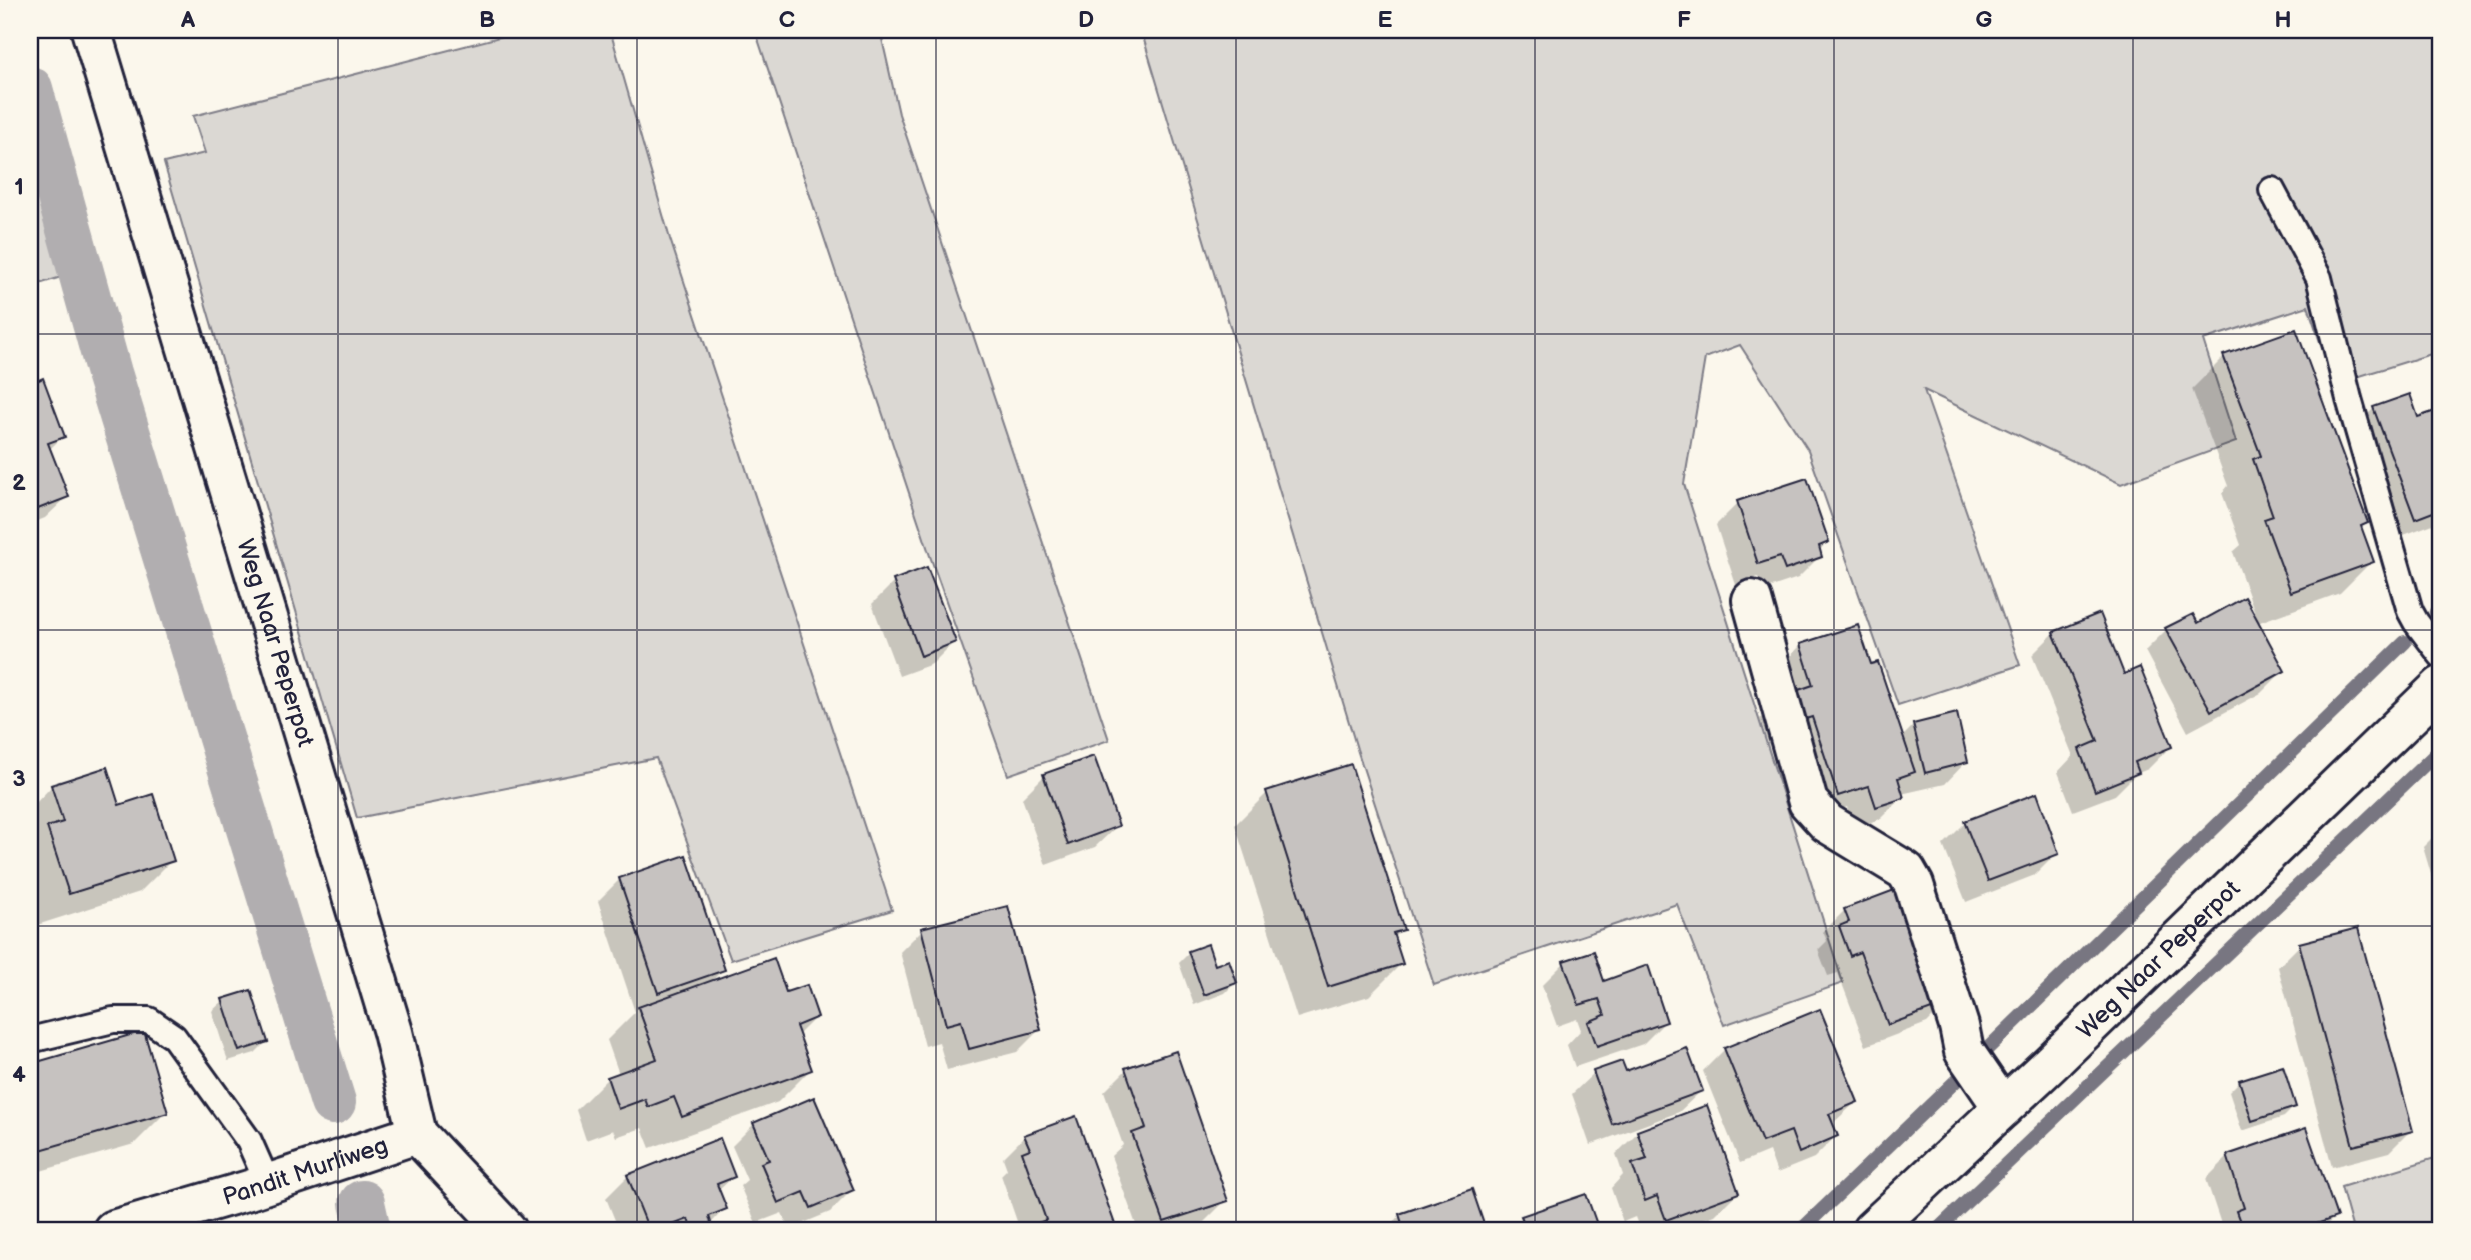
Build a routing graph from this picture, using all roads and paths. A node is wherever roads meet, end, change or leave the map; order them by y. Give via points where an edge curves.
1 (91, 30) edge
2 (2272, 190) dead end
3 (1752, 600) dead end
4 (2441, 655) edge
5 (2441, 686) edge
6 (30, 1040) edge
7 (2003, 1108) junction
8 (417, 1134) junction
9 (268, 1184) junction
10 (113, 1230) edge
11 (507, 1230) edge
12 (1872, 1230) edge

1 - 8 street, Weg Naar Peperpot via 393,1032
2 - 4 lane via 2319,278 2410,611
3 - 7 street via 1808,802 1827,823 1906,871 1964,1051
5 - 7 street, Weg Naar Peperpot
6 - 9 lane via 113,1020 149,1020 174,1037 249,1141
7 - 12 street, Weg Naar Peperpot
8 - 9 street, Pandit Murliweg
8 - 11 street, Weg Naar Peperpot
9 - 10 street, Pandit Murliweg

